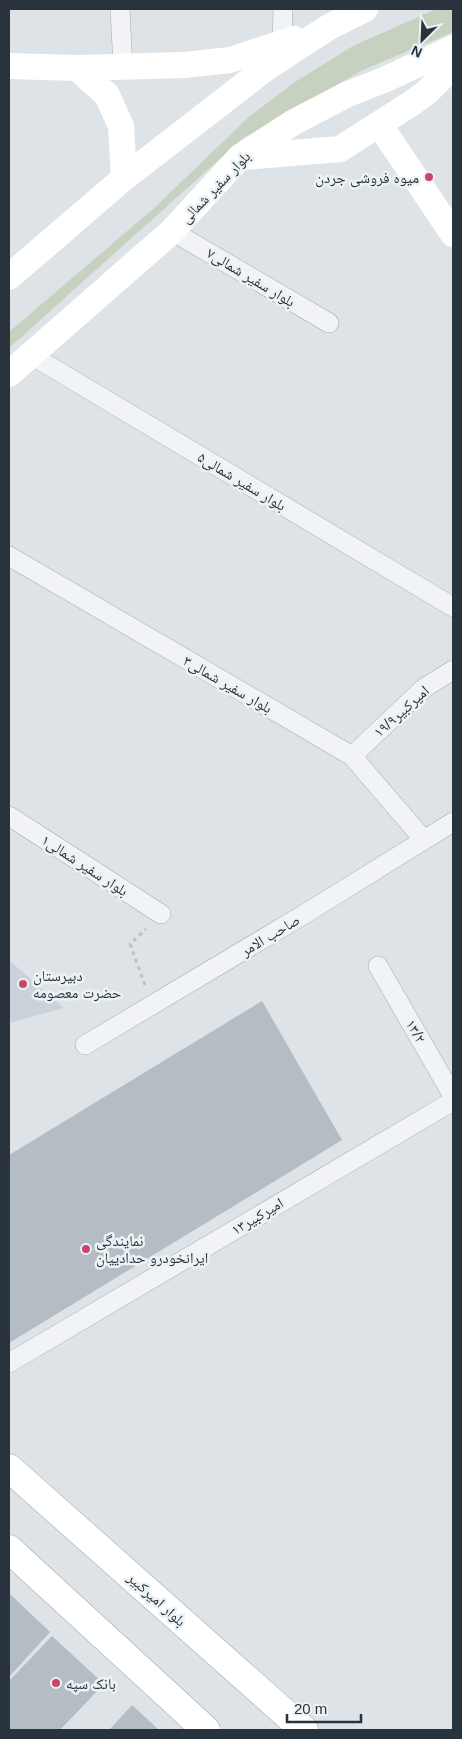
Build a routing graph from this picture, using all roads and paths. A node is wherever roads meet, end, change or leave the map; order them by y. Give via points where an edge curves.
1 (120, 9) edge
2 (283, 9) edge
3 (365, 9) edge
4 (329, 27) junction
5 (282, 43) junction
6 (453, 48) edge
7 (9, 66) edge
8 (453, 66) edge
9 (123, 67) junction
10 (77, 68) junction
11 (453, 94) edge
12 (412, 103) junction
13 (379, 124) junction
14 (240, 157) junction
15 (124, 178) junction
16 (172, 231) junction
17 (453, 234) edge
18 (9, 277) edge
19 (329, 323) dead end
20 (31, 355) junction
21 (9, 374) edge
22 (9, 556) edge
23 (453, 607) edge
24 (453, 670) edge
25 (352, 756) junction
26 (9, 816) edge
27 (453, 822) edge
28 (424, 840) junction
29 (160, 914) joint
30 (378, 966) dead end
31 (152, 1005) junction
32 (85, 1045) dead end
33 (453, 1096) edge
34 (453, 1100) edge
35 (9, 1362) edge
36 (9, 1468) edge
37 (9, 1550) edge
38 (206, 1730) edge
39 (304, 1730) edge

1 - 9 street
2 - 5 street
3 - 4 main road
4 - 5 main road
4 - 15 main road via 266,68
5 - 9 main road via 230,60
6 - 14 main road, بلوار سفیر شمالی via 348,94 294,122
7 - 10 main road
8 - 12 main road
9 - 10 main road
10 - 15 main road via 107,95 121,126
11 - 12 main road
12 - 13 main road
13 - 14 main road via 340,149
13 - 17 main road
14 - 16 main road, بلوار سفیر شمالی
15 - 18 main road
16 - 19 street, بلوار سفیر شمالی۷
16 - 20 main road, بلوار سفیر شمالی
20 - 21 main road, بلوار سفیر شمالی
20 - 23 street, بلوار سفیر شمالی۵
22 - 25 street, بلوار سفیر شمالی۳
24 - 25 street, امیرکبیر۱۹/۹ via 424,688
25 - 28 street, بلوار سفیر شمالی۳
26 - 29 street, بلوار سفیر شمالی۱
27 - 28 street, صاحب الامر
28 - 31 street, صاحب الامر
29 - 31 path via 130,944
30 - 33 street, ۱۳/۲
31 - 32 street, صاحب الامر
34 - 35 street, امیرکبیر۱۳
36 - 39 main road, بلوار امیرکبیر
37 - 38 main road

